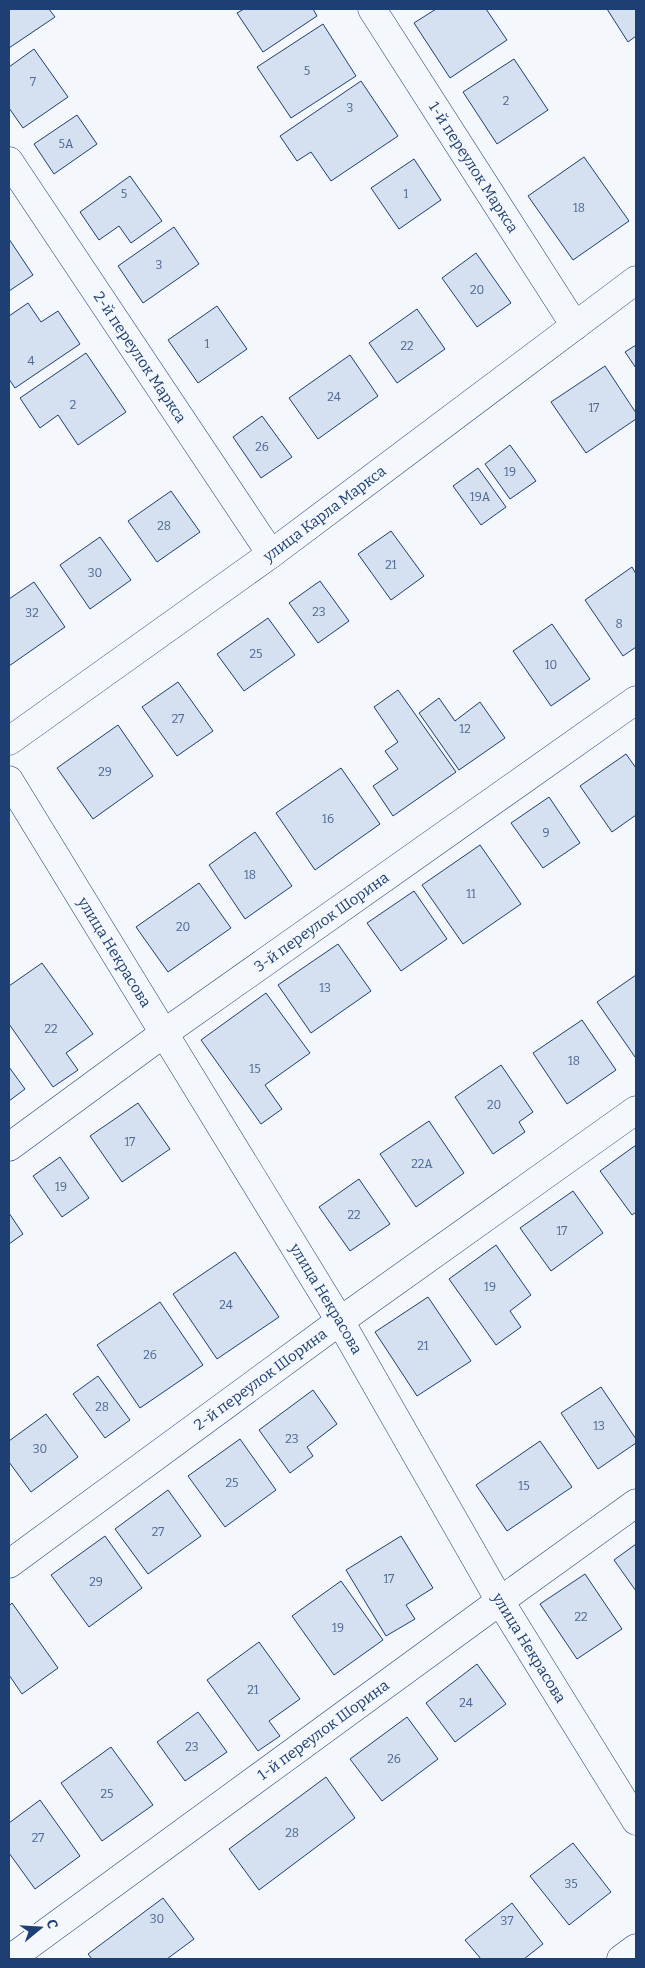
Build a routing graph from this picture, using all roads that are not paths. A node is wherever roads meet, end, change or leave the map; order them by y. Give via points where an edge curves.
1 (372, 9) edge
2 (9, 161) edge
3 (636, 280) edge
4 (575, 326) junction
5 (270, 554) junction
6 (636, 700) edge
7 (9, 741) edge
8 (9, 780) edge
9 (163, 1034) junction
10 (636, 1110) edge
11 (9, 1147) edge
12 (340, 1321) junction
13 (636, 1503) edge
14 (9, 1564) edge
15 (500, 1600) junction
16 (636, 1821) edge
17 (636, 1948) edge
18 (10, 1959) edge
19 (621, 1959) edge

1 - 4 street, 1-й переулок Маркса
2 - 5 street, 2-й переулок Маркса
3 - 4 street, улица Карла Маркса
4 - 5 street, улица Карла Маркса
5 - 7 street, улица Карла Маркса
6 - 9 street, 3-й переулок Шорина
8 - 9 street, улица Некрасова
9 - 11 street, 3-й переулок Шорина
9 - 12 street, улица Некрасова
10 - 12 street, 2-й переулок Шорина
12 - 14 street, 2-й переулок Шорина
12 - 15 street, улица Некрасова
13 - 15 street, 1-й переулок Шорина
15 - 16 street, улица Некрасова
15 - 18 street, 1-й переулок Шорина
17 - 19 street

